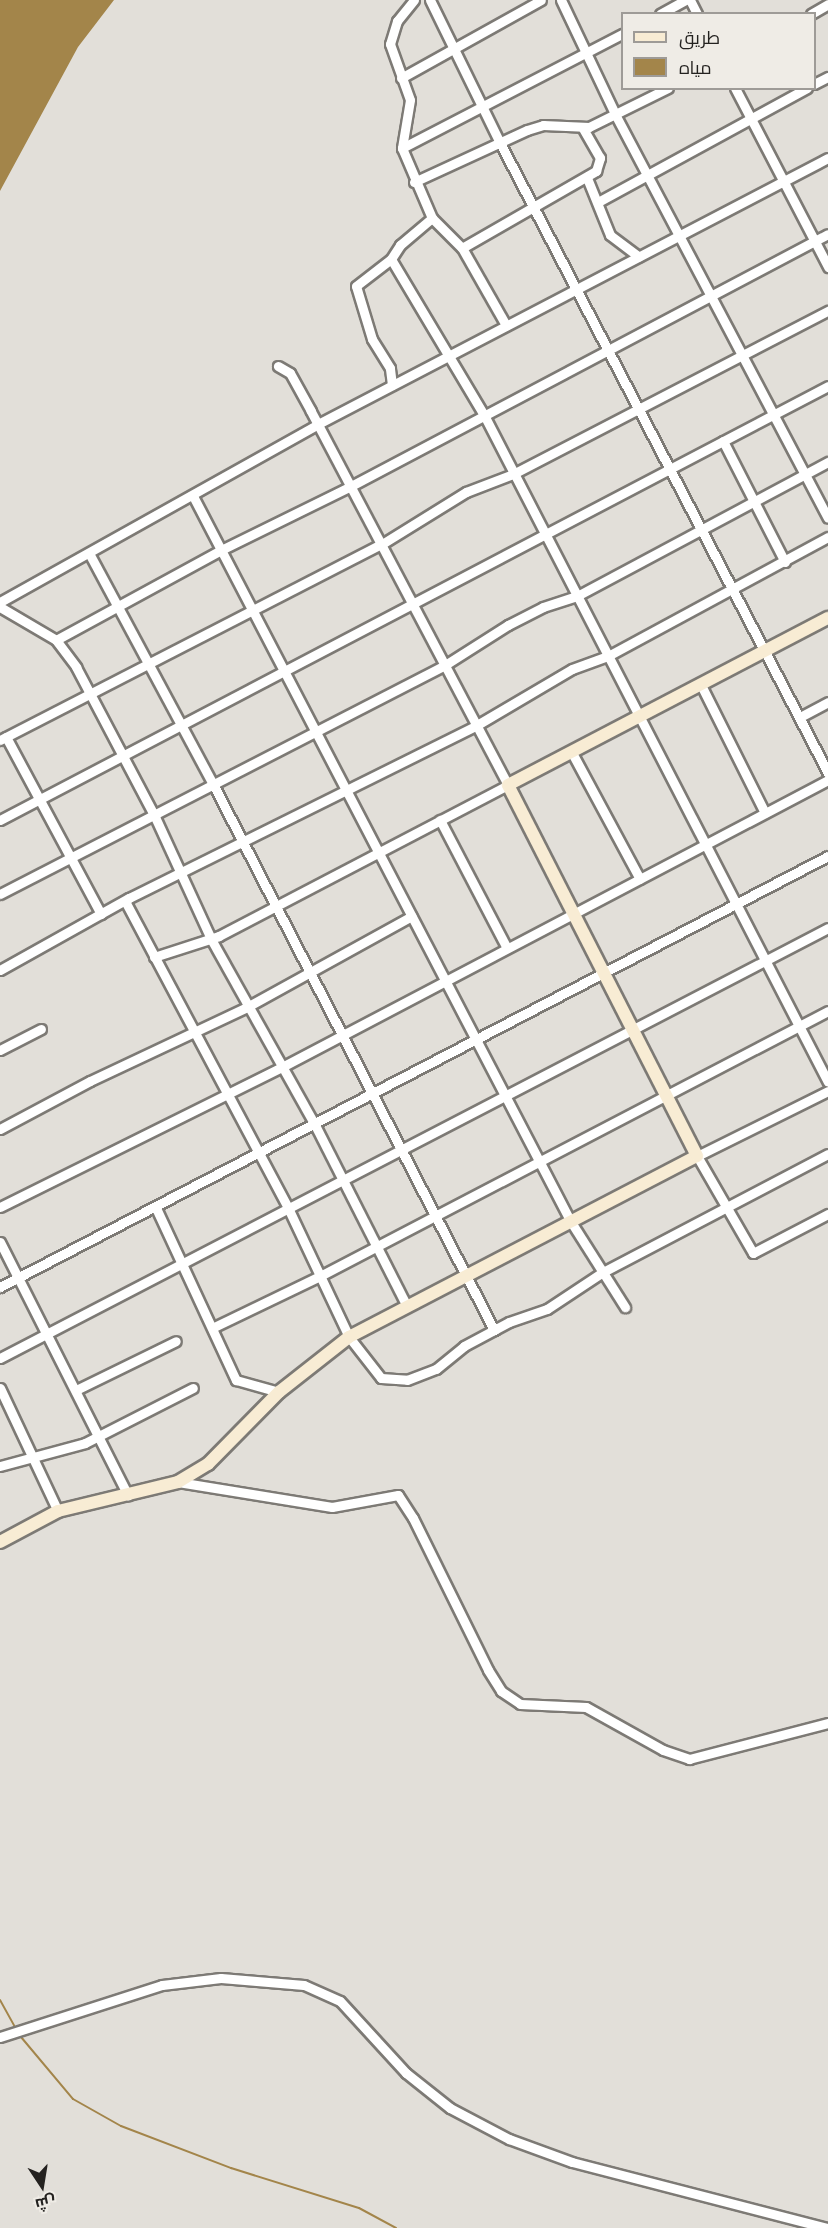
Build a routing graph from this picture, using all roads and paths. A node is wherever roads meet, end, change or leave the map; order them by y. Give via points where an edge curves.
1 (414, 0) edge
2 (430, 0) edge
3 (542, 0) edge
4 (561, 0) edge
5 (685, 0) edge
6 (828, 4) edge
7 (664, 12) edge
8 (814, 12) edge
9 (621, 34) edge
10 (456, 50) junction
11 (586, 53) junction
12 (401, 78) junction
13 (665, 90) edge
14 (736, 90) edge
15 (803, 90) edge
16 (483, 104) junction
17 (616, 116) junction
18 (750, 119) junction
19 (583, 128) junction
20 (499, 141) junction
21 (402, 148) junction
22 (828, 158) edge
23 (647, 176) junction
24 (587, 178) junction
25 (782, 181) junction
26 (414, 182) junction
27 (598, 202) junction
28 (534, 206) junction
29 (432, 218) junction
30 (828, 234) edge
31 (679, 237) junction
32 (814, 242) junction
33 (462, 248) junction
34 (639, 257) junction
35 (391, 259) junction
36 (828, 267) edge
37 (575, 287) junction
38 (710, 295) junction
39 (828, 311) edge
40 (506, 325) junction
41 (609, 349) junction
42 (449, 354) junction
43 (744, 354) junction
44 (278, 366) dead end
45 (392, 385) junction
46 (828, 386) edge
47 (639, 407) junction
48 (776, 414) junction
49 (484, 415) junction
50 (318, 424) junction
51 (723, 441) junction
52 (828, 462) edge
53 (671, 467) junction
54 (806, 473) junction
55 (513, 474) junction
56 (351, 486) junction
57 (193, 496) junction
58 (756, 500) junction
59 (828, 518) edge
60 (704, 528) junction
61 (546, 537) junction
62 (828, 537) edge
63 (382, 543) junction
64 (221, 549) junction
65 (89, 553) junction
66 (785, 562) junction
67 (734, 589) junction
68 (577, 596) junction
69 (412, 602) junction
70 (0, 604) edge
71 (120, 605) junction
72 (252, 610) junction
73 (828, 618) edge
74 (56, 640) junction
75 (765, 650) junction
76 (608, 656) junction
77 (150, 663) junction
78 (445, 665) junction
79 (287, 672) junction
80 (700, 683) junction
81 (91, 694) junction
82 (828, 702) edge
83 (638, 715) junction
84 (800, 717) junction
85 (477, 725) junction
86 (183, 727) junction
87 (317, 730) junction
88 (3, 739) edge
89 (571, 751) junction
90 (124, 758) junction
91 (828, 773) edge
92 (828, 780) edge
93 (508, 785) junction
94 (214, 786) junction
95 (347, 790) junction
96 (39, 800) junction
97 (765, 813) junction
98 (155, 816) junction
99 (0, 820) edge
100 (440, 820) junction
101 (243, 843) junction
102 (706, 845) junction
103 (379, 852) junction
104 (828, 856) edge
105 (72, 859) junction
106 (182, 873) junction
107 (640, 879) junction
108 (0, 894) edge
109 (125, 901) junction
110 (738, 904) junction
111 (276, 907) junction
112 (101, 914) junction
113 (574, 914) junction
114 (412, 916) junction
115 (828, 928) edge
116 (211, 939) junction
117 (507, 948) junction
118 (154, 957) junction
119 (766, 962) junction
120 (0, 970) edge
121 (309, 972) junction
122 (606, 973) junction
123 (446, 980) junction
124 (247, 1006) junction
125 (828, 1011) edge
126 (799, 1027) junction
127 (41, 1029) dead end
128 (634, 1030) junction
129 (194, 1033) junction
130 (342, 1034) junction
131 (479, 1038) junction
132 (0, 1050) edge
133 (280, 1068) junction
134 (828, 1082) edge
135 (828, 1091) edge
136 (226, 1094) junction
137 (374, 1094) junction
138 (508, 1096) junction
139 (667, 1096) junction
140 (315, 1125) junction
141 (0, 1129) edge
142 (402, 1151) junction
143 (260, 1154) junction
144 (828, 1154) edge
145 (698, 1156) junction
146 (542, 1161) junction
147 (343, 1182) junction
148 (0, 1207) edge
149 (726, 1207) junction
150 (156, 1208) junction
151 (289, 1210) junction
152 (434, 1213) junction
153 (828, 1214) edge
154 (571, 1222) junction
155 (0, 1242) edge
156 (375, 1246) junction
157 (182, 1266) junction
158 (603, 1272) junction
159 (466, 1275) junction
160 (320, 1276) junction
161 (17, 1278) junction
162 (0, 1287) edge
163 (407, 1306) junction
164 (625, 1307) dead end
165 (214, 1327) junction
166 (494, 1330) junction
167 (46, 1335) junction
168 (349, 1337) junction
169 (176, 1341) dead end
170 (0, 1358) edge
171 (0, 1388) edge
172 (193, 1388) dead end
173 (76, 1390) junction
174 (279, 1392) junction
175 (99, 1436) junction
176 (33, 1456) junction
177 (0, 1466) edge
178 (178, 1482) junction
179 (128, 1495) junction
180 (58, 1511) junction
181 (0, 1542) edge
182 (828, 1723) edge
183 (0, 2037) edge
184 (827, 2228) edge

1 - 12 street via 397,21 390,44
2 - 10 street
3 - 10 street
4 - 11 street
5 - 7 street
6 - 8 street
9 - 11 street
10 - 12 street
10 - 16 street
11 - 16 street
11 - 17 street
12 - 21 street via 411,109
13 - 17 street
14 - 18 street
15 - 18 street
16 - 20 street
16 - 21 street
17 - 19 street
17 - 23 street
18 - 23 street
18 - 25 street
19 - 20 street via 543,125
19 - 24 street via 600,160
20 - 26 street
20 - 28 street
21 - 26 street
22 - 25 street
23 - 27 street
23 - 31 street
24 - 27 street
24 - 28 street
25 - 31 street
25 - 32 street
26 - 29 street
27 - 34 street via 609,235
28 - 33 street
28 - 37 street
29 - 33 street
29 - 35 street
30 - 32 street
31 - 34 street
31 - 38 street
32 - 36 street
32 - 38 street
33 - 40 street
34 - 37 street
35 - 42 street
35 - 45 street via 356,286 372,339 390,368
37 - 40 street
37 - 41 street
38 - 41 street
38 - 43 street
39 - 43 street
40 - 42 street
41 - 47 street
41 - 49 street
42 - 45 street
42 - 49 street
43 - 47 street
43 - 48 street
44 - 50 street via 290,373
45 - 50 street
46 - 48 street
47 - 53 street
47 - 55 street
48 - 51 street
48 - 54 street
49 - 55 street
49 - 56 street
50 - 56 street
50 - 57 street
51 - 53 street
51 - 58 street
52 - 54 street
53 - 60 street
53 - 61 street
54 - 58 street
54 - 59 street
55 - 61 street
55 - 63 street via 466,492
56 - 63 street
56 - 64 street
57 - 64 street
57 - 65 street
58 - 60 street
58 - 66 street
60 - 67 street
60 - 68 street
61 - 68 street
61 - 69 street
62 - 66 street
63 - 69 street
63 - 72 street
64 - 71 street
64 - 72 street
65 - 70 street
65 - 71 street
66 - 67 street
67 - 75 street
67 - 76 street
68 - 76 street
68 - 78 street via 517,620
69 - 78 street
69 - 79 street
70 - 74 street
71 - 74 street
71 - 77 street
72 - 77 street
72 - 79 street
73 - 75 street
74 - 81 street
75 - 80 street
75 - 84 street
76 - 83 street
76 - 85 street via 572,669
77 - 81 street
77 - 86 street
78 - 85 street
78 - 87 street
79 - 86 street
79 - 87 street
80 - 83 street
80 - 97 street
81 - 88 street
81 - 90 street
82 - 84 street
83 - 89 street
83 - 102 street
84 - 91 street
85 - 93 street
85 - 95 street
86 - 90 street
86 - 94 street
87 - 94 street
87 - 95 street
88 - 96 street
89 - 93 street
89 - 107 street
90 - 96 street
90 - 98 street
92 - 97 street
93 - 100 street
93 - 113 street
94 - 98 street
94 - 101 street
95 - 101 street
95 - 103 street
96 - 99 street
96 - 105 street
97 - 102 street
98 - 105 street
98 - 106 street
100 - 103 street
100 - 117 street
101 - 106 street
101 - 111 street
102 - 107 street
102 - 110 street
103 - 111 street
103 - 114 street
104 - 110 street
105 - 108 street
105 - 112 street
106 - 109 street
106 - 116 street
107 - 113 street
109 - 112 street
109 - 118 street
110 - 119 street
110 - 122 street
111 - 116 street
111 - 121 street
112 - 120 street
113 - 117 street
113 - 122 street
114 - 121 street
114 - 123 street
115 - 119 street
116 - 118 street
116 - 124 street
117 - 123 street
118 - 129 street
119 - 126 street
119 - 128 street
121 - 124 street
121 - 130 street
122 - 128 street
122 - 131 street
123 - 130 street
123 - 131 street
124 - 129 street
124 - 133 street
125 - 126 street
126 - 134 street
126 - 139 street
127 - 132 street
128 - 138 street
128 - 139 street
129 - 136 street
129 - 141 street via 90,1081
130 - 133 street
130 - 137 street
131 - 137 street
131 - 138 street
133 - 136 street
133 - 140 street
135 - 145 street
136 - 143 street
136 - 148 street
137 - 140 street
137 - 142 street
138 - 142 street
138 - 146 street
139 - 145 street
139 - 146 street
140 - 143 street
140 - 147 street
142 - 147 street
142 - 152 street
143 - 150 street
143 - 151 street
144 - 149 street
145 - 149 street
145 - 154 street
146 - 152 street
146 - 154 street
147 - 151 street
147 - 156 street
149 - 153 street via 753,1253
149 - 158 street
150 - 157 street
150 - 161 street
151 - 157 street
151 - 160 street
152 - 156 street
152 - 159 street
154 - 158 street
154 - 159 street
155 - 161 street
156 - 160 street
156 - 163 street
157 - 165 street
157 - 167 street
158 - 164 street
158 - 166 street via 547,1310
159 - 163 street
159 - 166 street
160 - 165 street
160 - 168 street
161 - 162 street
161 - 167 street
163 - 168 street
165 - 174 street via 239,1384
166 - 168 street via 464,1346 436,1369 392,1381 373,1370
167 - 170 street
167 - 173 street
168 - 174 street
169 - 173 street
171 - 176 street
172 - 175 street
173 - 175 street
174 - 178 street via 234,1441
175 - 176 street via 67,1449
175 - 179 street
176 - 177 street
176 - 180 street
178 - 179 street
178 - 182 street via 332,1506 398,1495 488,1670 501,1691 520,1704 586,1707 663,1750 689,1759
179 - 180 street
180 - 181 street
183 - 184 street via 162,1985 221,1978 304,1985 340,2001 406,2073 450,2108 508,2139 572,2162

